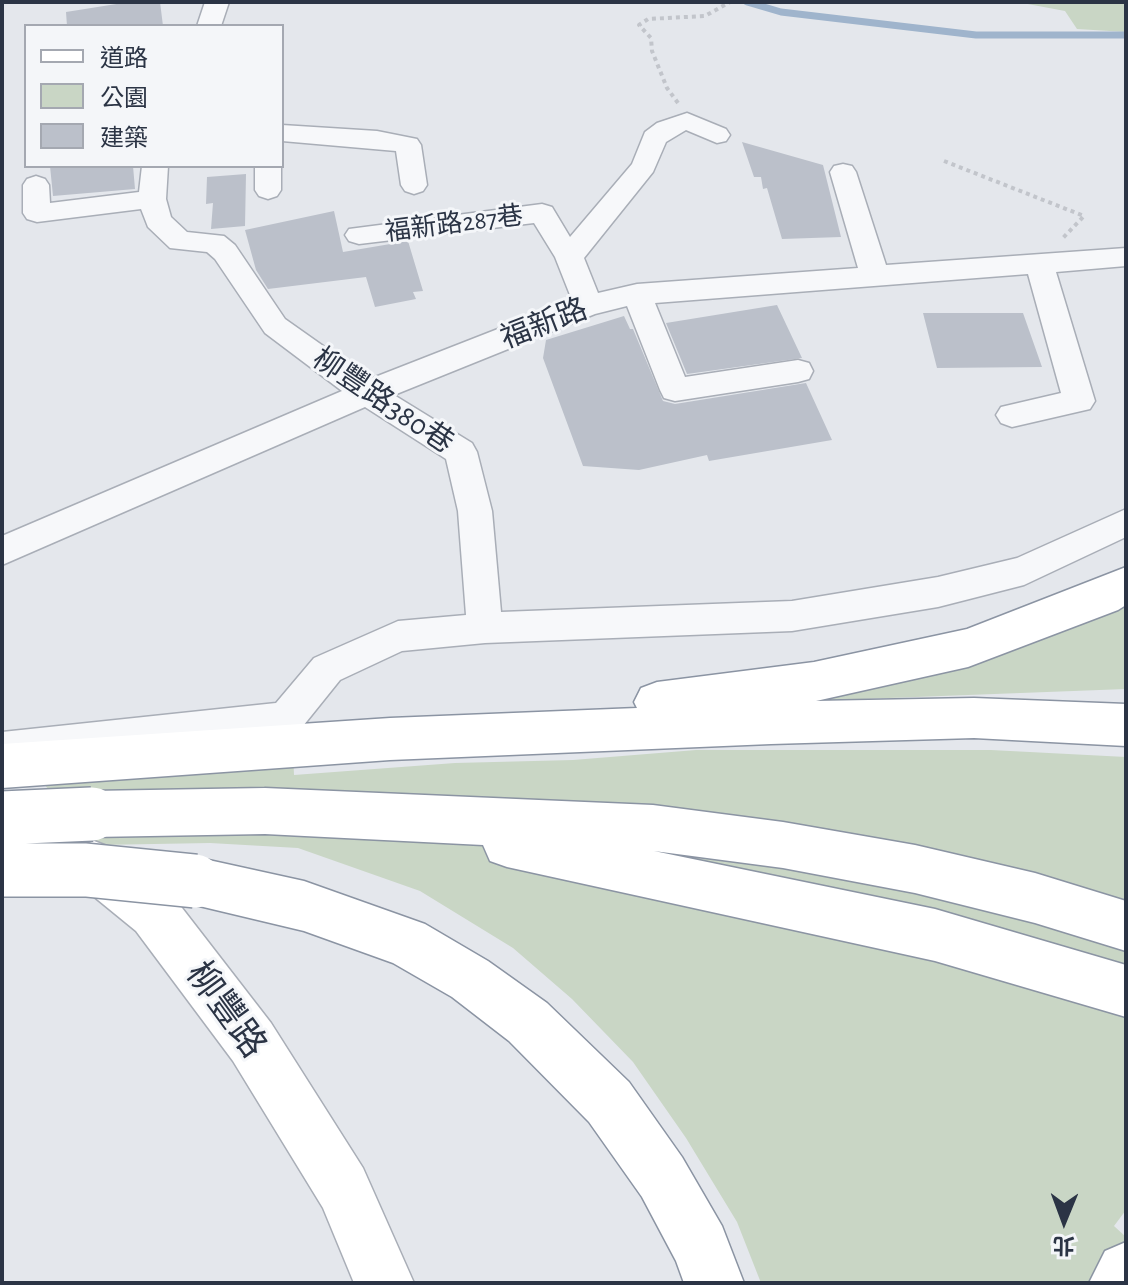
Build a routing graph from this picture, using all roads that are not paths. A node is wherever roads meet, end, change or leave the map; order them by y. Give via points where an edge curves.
1 (217, 2) edge
2 (210, 24) edge
3 (284, 133) edge
4 (717, 135) dead end
5 (843, 172) dead end
6 (154, 182) edge
7 (36, 185) dead end
8 (414, 185) dead end
9 (359, 235) dead end
10 (569, 257) junction
11 (1126, 257) edge
12 (1039, 262) junction
13 (874, 274) junction
14 (637, 294) junction
15 (588, 305) junction
16 (798, 371) dead end
17 (367, 393) junction
18 (1012, 415) dead end
19 (1126, 522) edge
20 (2, 551) edge
21 (1126, 585) edge
22 (485, 628) junction
23 (1126, 705) edge
24 (974, 718) junction
25 (1126, 725) edge
26 (390, 739) junction
27 (2, 749) edge
28 (2, 766) edge
29 (2, 791) edge
30 (2, 818) edge
31 (392, 819) junction
32 (2, 870) edge
33 (1126, 926) edge
34 (1126, 991) edge
35 (1126, 1272) edge
36 (384, 1283) edge
37 (714, 1283) edge
38 (1119, 1283) edge

1 - 2 street
3 - 8 street via 408,145
4 - 10 street via 687,121 654,138 644,166
5 - 13 street
6 - 7 street via 37,213
6 - 17 street, 柳豐路380巷 via 158,221 180,241 214,243 225,252 275,326
9 - 10 street, 福新路287巷 via 542,213
10 - 15 street, 福新路287巷
11 - 12 street, 福新路
12 - 13 street, 福新路
12 - 18 street via 1079,401
13 - 14 street, 福新路
14 - 15 street, 福新路
14 - 16 street via 675,390
15 - 17 street, 福新路
17 - 20 street, 福新路
17 - 22 street, 柳豐路380巷 via 461,452 475,511
19 - 22 street via 1024,571 806,614
21 - 26 main road via 968,648 814,682
22 - 27 street via 398,636 355,655 327,669 286,719
23 - 24 main road
24 - 25 main road
24 - 26 main road
26 - 28 main road
29 - 36 main road, 柳豐路 via 154,913 252,1042 343,1188
30 - 31 main road, bridge via 265,811
31 - 33 main road via 653,828 783,845 915,869
31 - 34 main road via 935,935
32 - 37 main road, bridge via 86,870 195,881 304,906 407,942 528,1022 609,1102 662,1177 701,1247
35 - 38 main road

